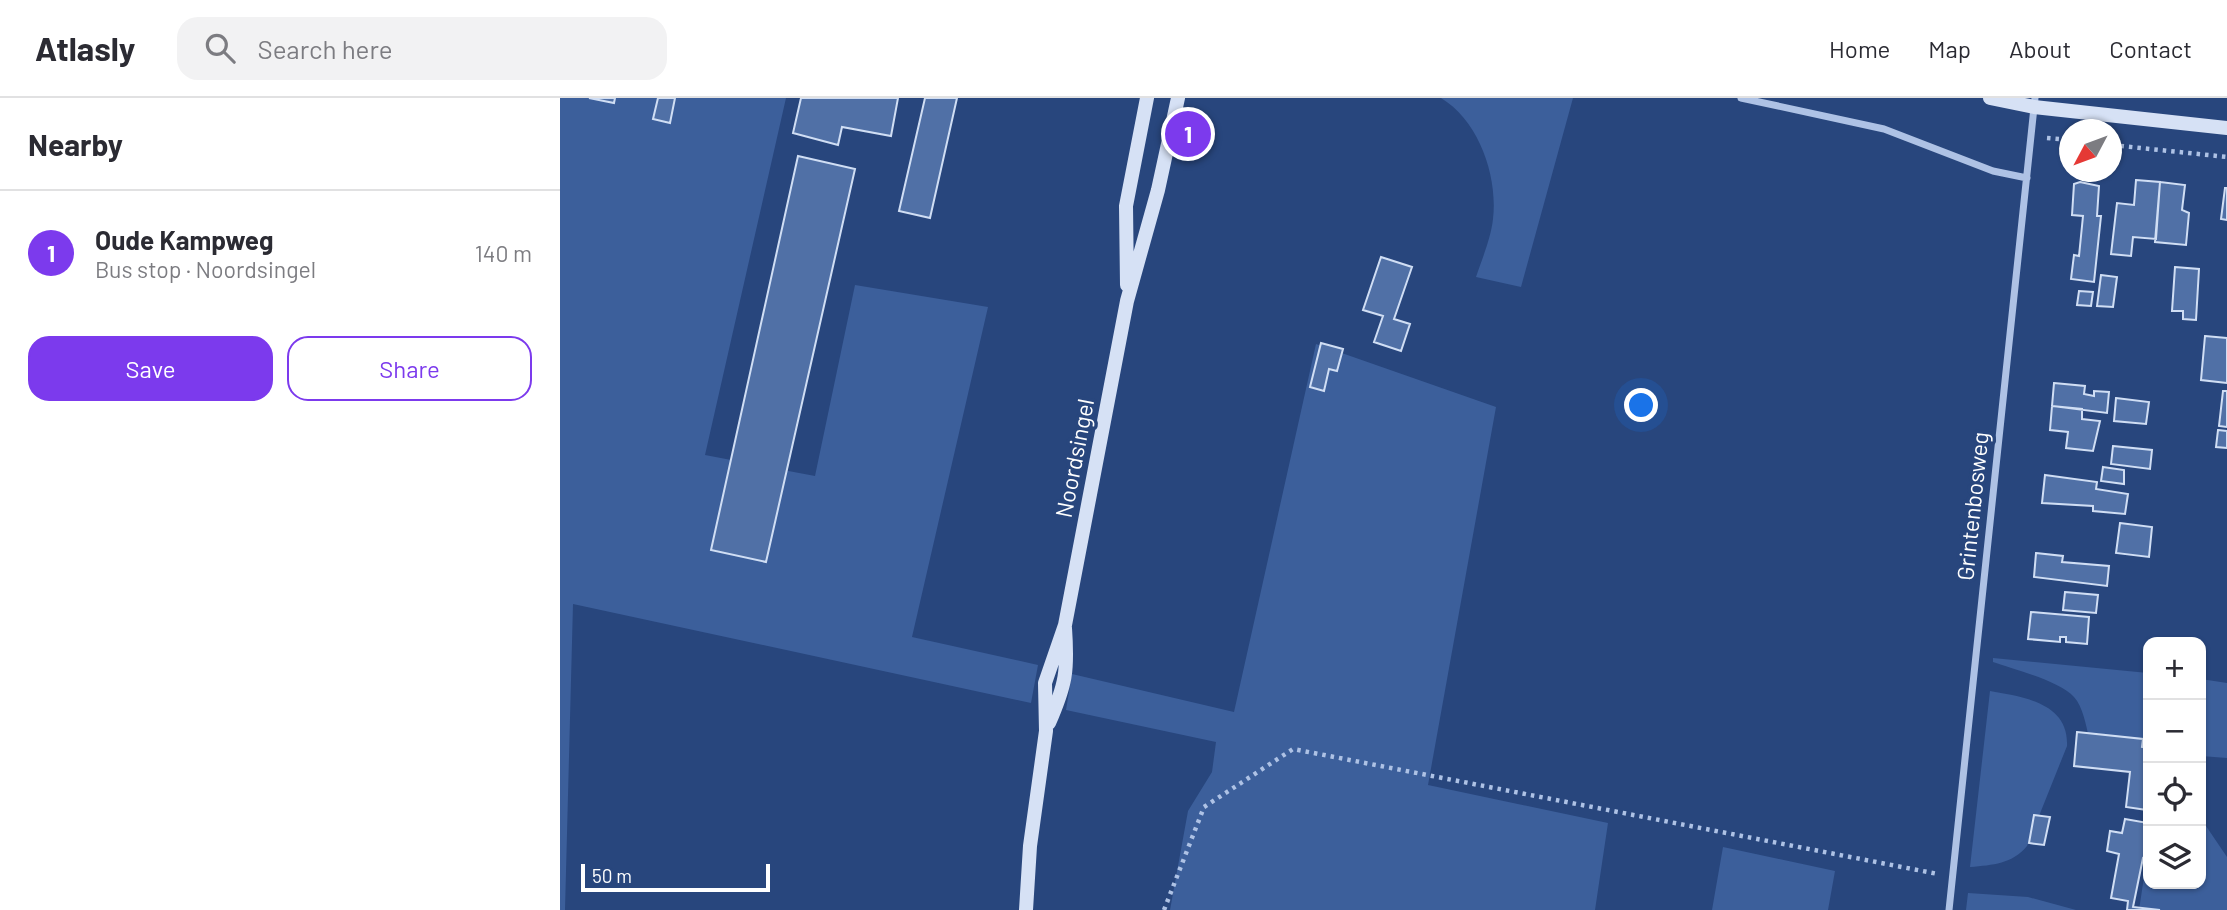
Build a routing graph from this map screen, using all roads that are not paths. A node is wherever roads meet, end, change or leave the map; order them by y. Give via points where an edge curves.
1 (1147, 98) edge
2 (1178, 98) edge
3 (1741, 98) edge
4 (1990, 98) edge
5 (2034, 102) edge
6 (2227, 128) edge
7 (2027, 178) junction
8 (1128, 301) junction
9 (1026, 910) edge
10 (1949, 910) edge

1 - 8 main road, Noordsingel via 1126,206
2 - 8 main road, Noordsingel
3 - 7 street via 1884,128 1993,171
4 - 5 main road
5 - 6 main road
5 - 7 street, Grintenbosweg
7 - 10 street, Grintenbosweg
8 - 9 main road, Noordsingel via 1065,625 1045,683 1046,731

